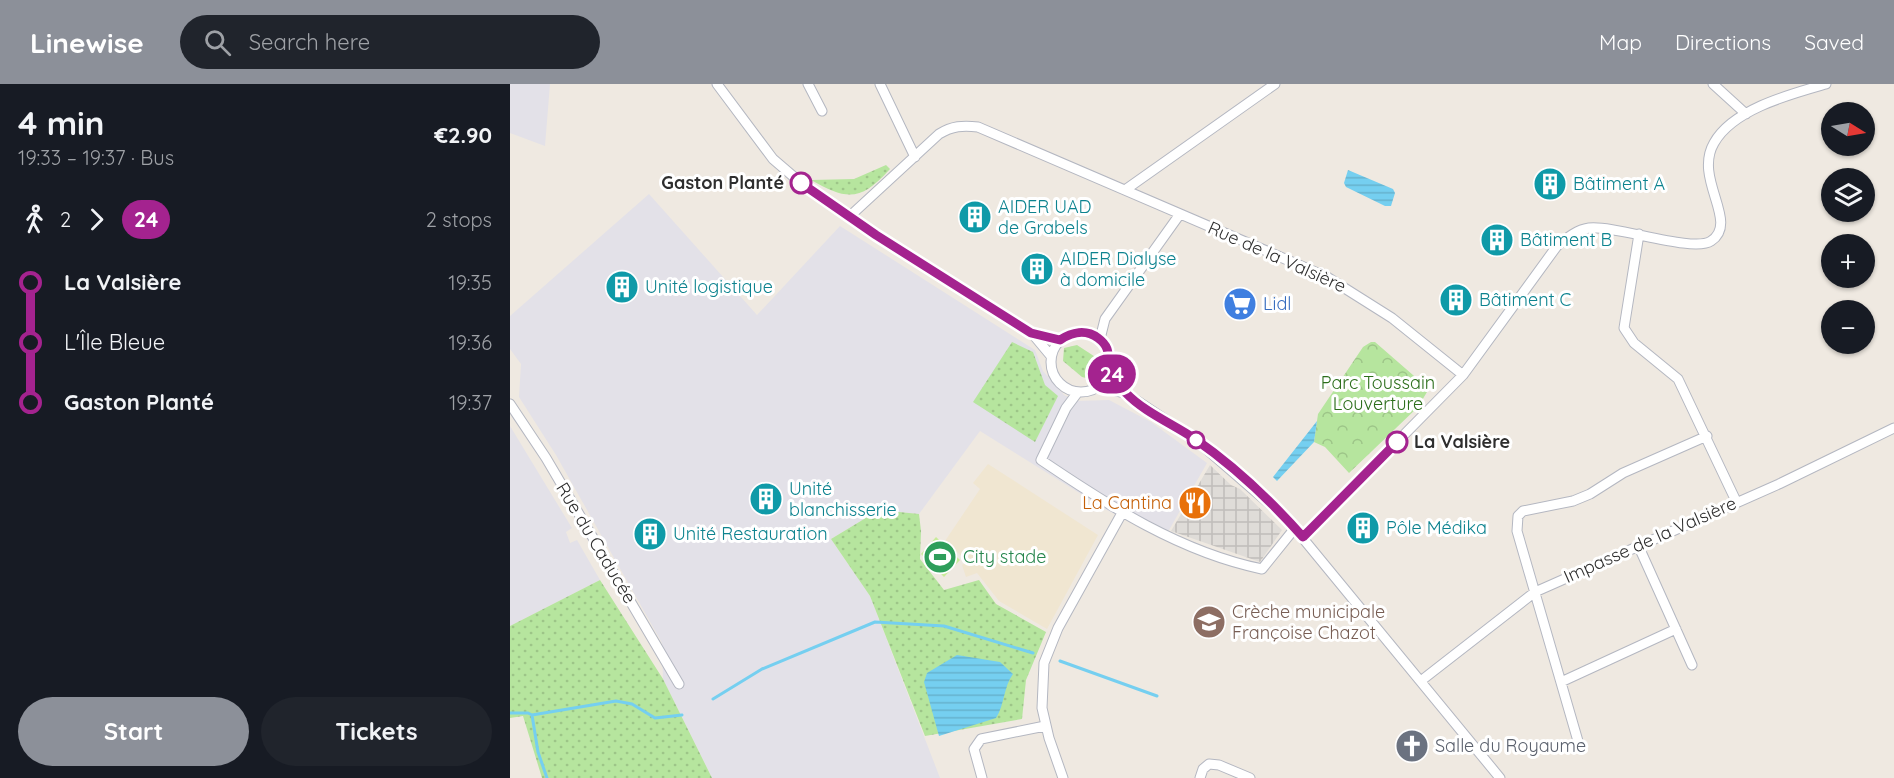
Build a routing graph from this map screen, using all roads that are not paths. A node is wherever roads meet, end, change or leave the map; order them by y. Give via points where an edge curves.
1 (717, 84) edge
2 (808, 84) edge
3 (880, 84) edge
4 (1275, 84) edge
5 (1713, 84) edge
6 (1826, 84) edge
7 (822, 111) dead end
8 (1746, 114) junction
9 (915, 157) junction
10 (1125, 190) junction
11 (1180, 214) junction
12 (850, 216) junction
13 (1639, 234) junction
14 (1105, 319) junction
15 (1085, 332) junction
16 (1031, 333) junction
17 (1100, 339) junction
18 (1060, 340) junction
19 (1052, 356) junction
20 (1110, 370) junction
21 (1463, 375) junction
22 (1099, 386) junction
23 (1065, 388) junction
24 (1078, 392) junction
25 (1127, 394) junction
26 (510, 404) edge
27 (1066, 408) junction
28 (1894, 429) edge
29 (1707, 436) junction
30 (1736, 501) junction
31 (1122, 513) junction
32 (1295, 528) junction
33 (1303, 537) junction
34 (1638, 545) junction
35 (1535, 592) junction
36 (1676, 630) junction
37 (1692, 665) dead end
38 (1422, 680) junction
39 (1561, 682) junction
40 (680, 684) dead end
41 (1046, 726) junction
42 (1580, 748) dead end
43 (982, 778) edge
44 (1062, 778) edge
45 (1200, 778) edge
46 (1250, 778) edge
47 (1500, 778) edge

1 - 12 street via 773,159
2 - 7 street
3 - 9 street
4 - 10 street
5 - 8 street
6 - 8 street
8 - 13 street via 1717,138 1710,151 1707,172 1721,218 1720,230 1713,240 1698,245
9 - 10 street, Rue de la Valsière via 948,128 978,127
9 - 12 street, Rue de la Valsière
10 - 11 street, Rue de la Valsière
11 - 14 street
11 - 21 street, Rue de la Valsière via 1351,290
12 - 16 street
13 - 21 street via 1590,228 1563,241
13 - 29 street via 1624,328 1634,343 1678,378
14 - 15 street
14 - 17 street
15 - 17 street
15 - 18 street
16 - 18 street
16 - 19 street
17 - 20 street via 1109,353
18 - 19 street
19 - 23 street via 1053,374
20 - 22 street
20 - 25 street
21 - 33 street
22 - 24 street
22 - 25 street
23 - 24 street
23 - 27 street
24 - 27 street
25 - 32 street via 1223,461
26 - 40 street, Rue du Caducée
27 - 31 street via 1041,460
28 - 30 street, Impasse de la Valsière
29 - 30 street
29 - 35 street via 1623,473 1573,501 1523,511 1518,516 1517,531
30 - 34 street, Impasse de la Valsière
31 - 32 street via 1167,537 1262,569
31 - 41 street via 1050,643 1043,670 1042,708
32 - 33 street
33 - 38 street
34 - 35 street, Impasse de la Valsière
34 - 36 street
35 - 38 street, Impasse de la Valsière
35 - 39 street
36 - 37 street
36 - 39 street
38 - 47 street
39 - 42 street
41 - 43 street via 976,743
41 - 44 street
45 - 46 street via 1209,764

